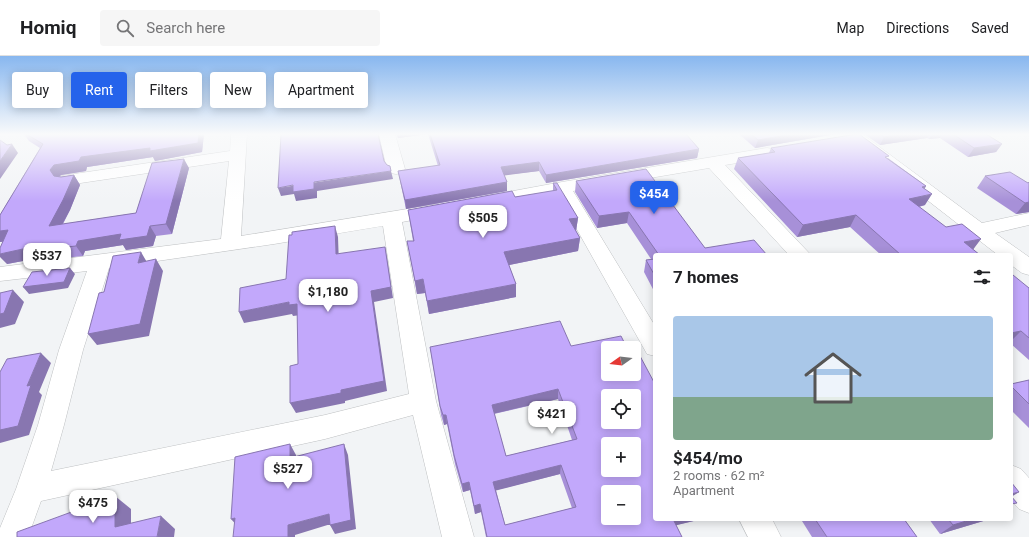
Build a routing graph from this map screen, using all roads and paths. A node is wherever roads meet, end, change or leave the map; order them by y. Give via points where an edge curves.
1 (233, 156) edge
2 (236, 156) edge
3 (393, 156) edge
4 (747, 156) edge
5 (882, 156) edge
6 (713, 162) junction
7 (396, 169) dead end
8 (67, 180) edge
9 (562, 187) junction
10 (392, 219) junction
11 (1029, 219) edge
12 (979, 230) junction
13 (231, 244) junction
14 (799, 253) edge
15 (1009, 253) edge
16 (1013, 256) edge
17 (100, 262) junction
18 (1029, 268) edge
19 (0, 274) edge
20 (653, 344) edge
21 (423, 401) junction
22 (1013, 481) edge
23 (31, 489) junction
24 (1029, 499) edge
25 (755, 521) edge
26 (12, 537) edge
27 (458, 537) edge
28 (765, 537) edge

1 - 8 street
2 - 13 street
3 - 7 street
4 - 6 street
5 - 12 street
6 - 9 street
6 - 14 street
9 - 10 street
9 - 20 street
10 - 13 street
10 - 21 street
11 - 12 street
12 - 15 street
13 - 17 street
16 - 18 street
17 - 19 street
17 - 23 street via 71,350
21 - 23 street via 325,426
21 - 27 street
22 - 24 street
23 - 26 street
25 - 28 street

